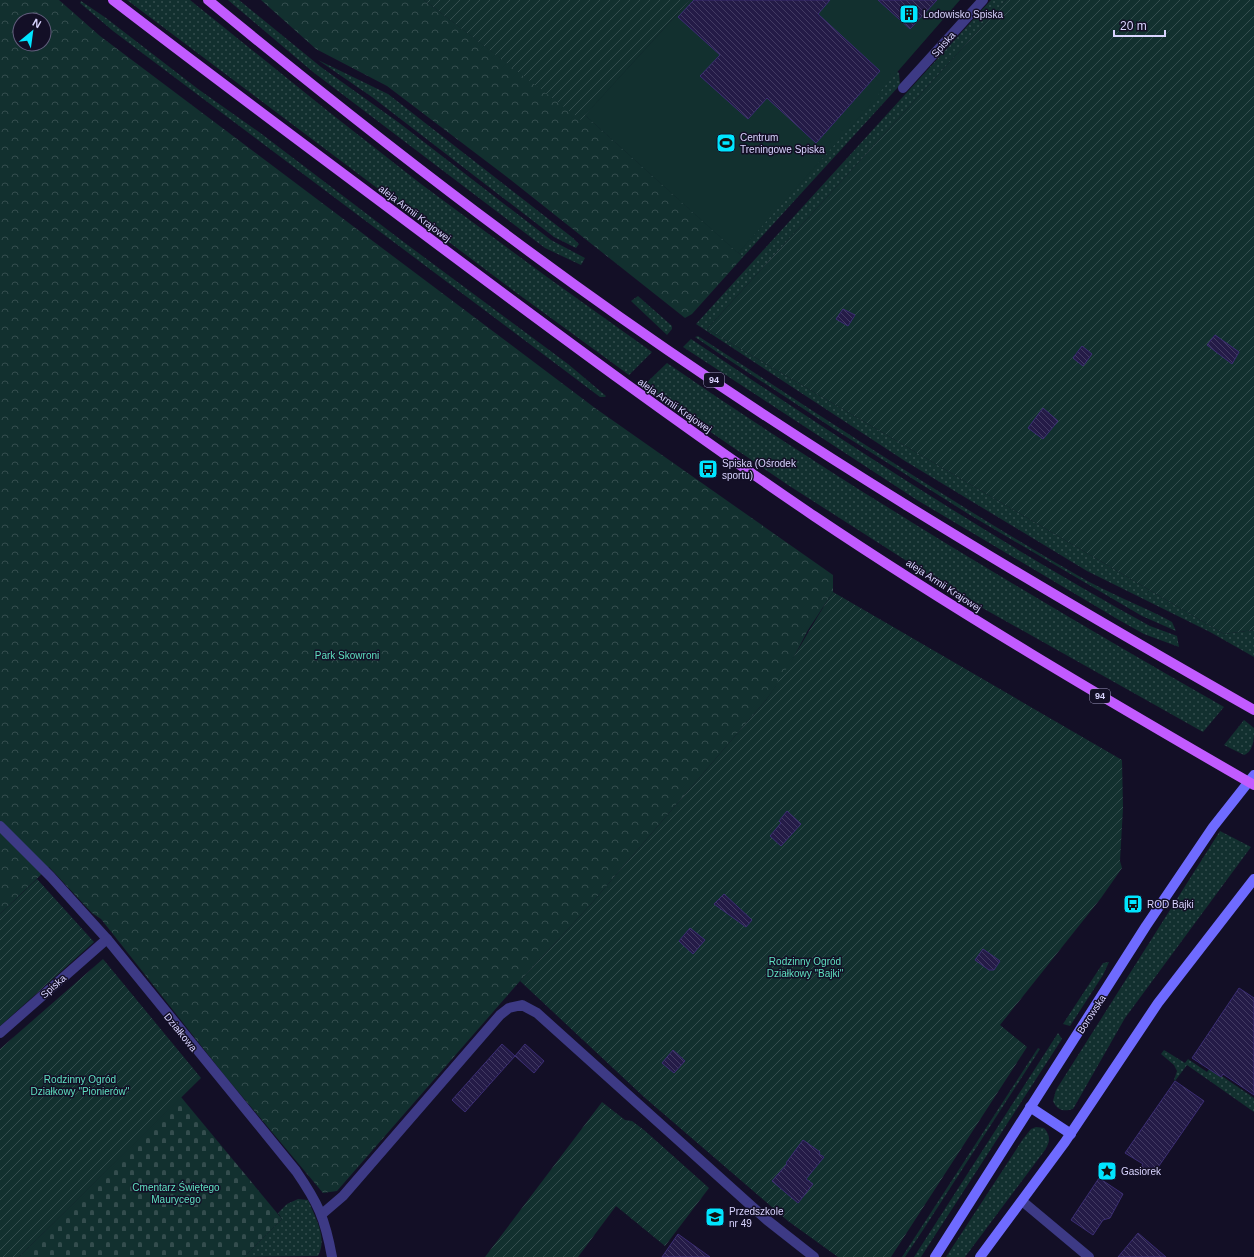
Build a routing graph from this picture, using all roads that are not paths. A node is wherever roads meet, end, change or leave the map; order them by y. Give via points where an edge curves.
1 (113, 0) edge
2 (208, 0) edge
3 (983, 0) edge
4 (903, 88) dead end
5 (1254, 710) edge
6 (1252, 780) edge
7 (0, 826) edge
8 (1254, 879) edge
9 (107, 939) junction
10 (0, 1033) edge
11 (1030, 1107) junction
12 (1071, 1134) junction
13 (1022, 1201) junction
14 (322, 1214) junction
15 (332, 1257) edge
16 (814, 1257) edge
17 (935, 1257) edge
18 (980, 1257) edge
19 (1089, 1257) edge

1 - 6 main road, aleja Armii Krajowej / 94 via 632,390 734,461 836,530 1039,660
2 - 5 main road, 94 via 334,104 428,176 575,285 675,354 840,464 975,548
3 - 4 street, Spiska
6 - 11 street, Borowska via 1213,827
7 - 9 street, Działkowa
8 - 12 street via 1158,1003
9 - 10 street, Spiska
9 - 14 street, Działkowa via 296,1171
11 - 12 street
11 - 17 street, Borowska
12 - 13 street
13 - 18 street
13 - 19 street
14 - 15 street, Działkowa
14 - 16 street via 343,1196 500,1015 509,1008 522,1005 537,1013 767,1220

